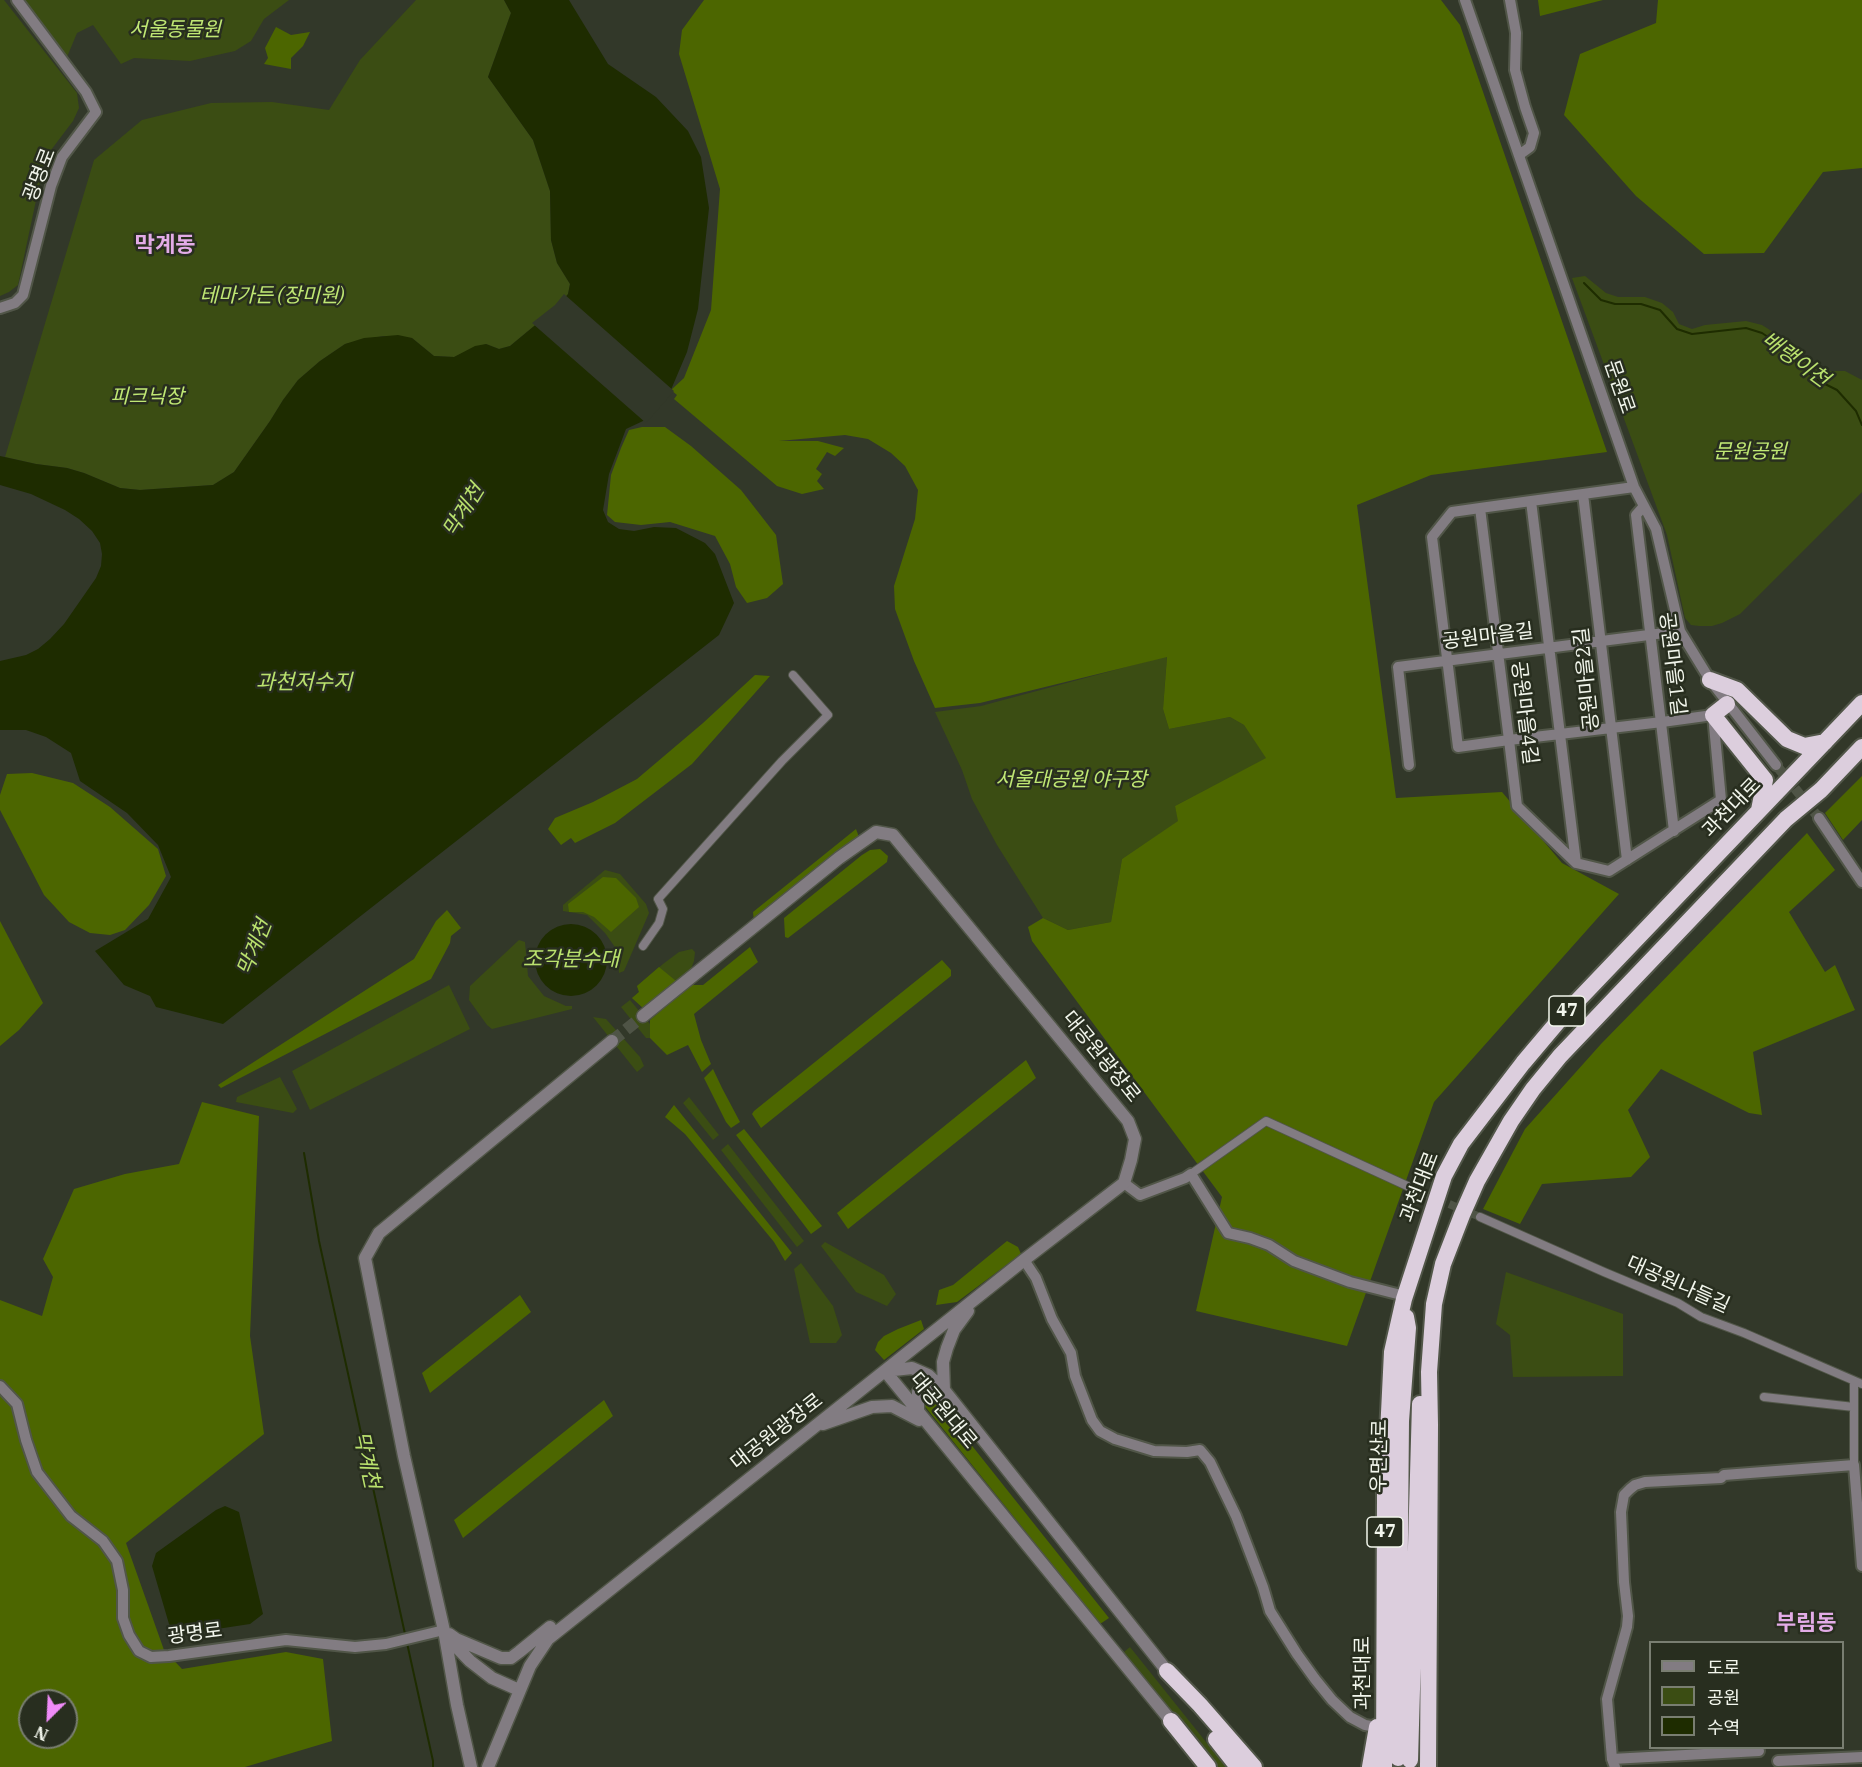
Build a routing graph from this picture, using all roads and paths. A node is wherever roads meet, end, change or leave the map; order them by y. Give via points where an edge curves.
1 (17, 0) edge
2 (1465, 0) edge
3 (1510, 0) edge
4 (1520, 155) junction
5 (0, 308) edge
6 (1634, 487) junction
7 (1583, 494) junction
8 (1531, 501) junction
9 (1644, 506) junction
10 (1480, 508) junction
11 (1680, 631) junction
12 (1650, 635) junction
13 (1601, 641) junction
14 (1549, 647) junction
15 (1498, 654) junction
16 (1448, 660) junction
17 (793, 675) dead end
18 (1710, 680) junction
19 (1862, 703) edge
20 (1727, 704) junction
21 (1713, 715) junction
22 (1662, 722) junction
23 (1610, 728) junction
24 (1559, 734) junction
25 (1509, 740) junction
26 (1825, 742) junction
27 (1862, 747) edge
28 (1409, 765) dead end
29 (1776, 765) tunnel mouth
30 (1759, 810) junction
31 (1819, 818) tunnel mouth
32 (1674, 831) junction
33 (1627, 860) junction
34 (1576, 863) junction
35 (1862, 882) edge
36 (643, 945) dead end
37 (643, 1016) tunnel mouth
38 (612, 1041) tunnel mouth
39 (1191, 1174) junction
40 (1125, 1183) junction
41 (1416, 1190) tunnel mouth
42 (1480, 1217) tunnel mouth
43 (1024, 1260) junction
44 (982, 1294) junction
45 (1404, 1297) junction
46 (1434, 1304) junction
47 (885, 1371) junction
48 (1858, 1383) edge
49 (0, 1386) edge
50 (944, 1390) junction
51 (1764, 1397) dead end
52 (955, 1403) junction
53 (1854, 1407) junction
54 (918, 1413) junction
55 (816, 1427) junction
56 (939, 1435) junction
57 (1854, 1465) junction
58 (1860, 1517) edge
59 (1862, 1566) edge
60 (578, 1614) junction
61 (445, 1632) junction
62 (1167, 1671) junction
63 (519, 1689) junction
64 (1384, 1704) junction
65 (1171, 1721) joint
66 (1377, 1727) junction
67 (1759, 1751) dead end
68 (1862, 1757) edge
69 (1778, 1761) dead end
70 (1398, 1762) edge
71 (1613, 1763) edge
72 (471, 1767) edge
73 (488, 1767) edge
74 (1208, 1767) edge
75 (1238, 1767) edge
76 (1254, 1767) edge
77 (1370, 1767) edge
78 (1428, 1767) edge

1 - 5 street, 광명로 via 86,92 96,112 62,157 23,295 15,303
2 - 4 street, 문원로
3 - 4 street via 1516,33 1515,70 1534,133 1530,147
4 - 6 street, 문원로
6 - 7 street
6 - 9 street, 문원로
7 - 8 street
7 - 13 street, 공원마을2길
8 - 10 street
8 - 14 street
9 - 11 street, 문원로 via 1656,529
9 - 12 street, 공원마을1길 via 1636,515
10 - 15 street, 공원마을4길
10 - 16 street via 1452,512 1432,537
11 - 12 street, 공원마을길
11 - 18 street, 문원로
12 - 13 street, 공원마을길
12 - 22 street, 공원마을1길
13 - 14 street, 공원마을길
13 - 23 street, 공원마을2길
14 - 15 street, 공원마을길
14 - 24 street
15 - 16 street, 공원마을길
15 - 25 street, 공원마을4길
16 - 25 street via 1458,747
16 - 28 street, 공원마을길 via 1398,667
17 - 36 street via 828,716 782,761 658,899 663,909 659,923
18 - 20 street, 문원로
18 - 26 highway via 1737,690 1788,739 1804,746
19 - 26 highway, 과천대로 / 47
20 - 21 highway
20 - 29 street, 문원로
21 - 22 street
21 - 30 highway via 1765,780
21 - 32 street via 1721,800
22 - 23 street
22 - 32 street, 공원마을1길
23 - 24 street
23 - 33 street, 공원마을2길
24 - 25 street
24 - 34 street
25 - 34 street, 공원마을4길 via 1517,806
26 - 30 highway, 과천대로 / 47
27 - 46 highway, 47 via 1821,790 1786,819 1533,1089 1477,1180 1443,1264
30 - 45 highway, 과천대로 / 47 via 1560,1018 1461,1144 1444,1176
31 - 35 street
32 - 33 street
33 - 34 street via 1608,871
37 - 40 street, 대공원광장로 via 839,858 876,832 893,835 1128,1121 1135,1139
38 - 61 street via 379,1233 365,1258 404,1456
39 - 40 street via 1140,1195
39 - 41 street via 1266,1120
39 - 45 street via 1228,1233 1269,1245 1294,1261 1340,1278
40 - 43 street, 대공원광장로
42 - 48 street, 대공원나들길
43 - 44 street, 대공원광장로
43 - 66 street via 1071,1353 1075,1376 1100,1431 1154,1451 1200,1450 1210,1462 1236,1516 1270,1611 1297,1654 1314,1679 1350,1717
44 - 47 street, 대공원광장로
44 - 50 street via 954,1330 946,1348
45 - 64 highway, 과천대로 / 47 via 1392,1352 1388,1407
45 - 70 highway, 우면산로 via 1408,1328 1401,1421
46 - 70 highway, 우면산로 via 1423,1332
46 - 78 highway, 47 via 1429,1372
47 - 50 street, 대공원대로 via 912,1368 928,1375
47 - 54 street, 대공원대로
47 - 55 street, 대공원광장로
48 - 53 street
49 - 61 street, 광명로 via 17,1404 38,1472 71,1516 103,1541 117,1561 123,1618 139,1651 151,1657 170,1656 286,1640 355,1647
50 - 52 street, 대공원대로
51 - 53 street
52 - 54 street via 923,1387 918,1392
52 - 62 street, 대공원대로
53 - 57 street
54 - 56 street, 대공원대로
55 - 56 street via 872,1407 892,1406 914,1416
55 - 60 street, 대공원광장로
56 - 65 street, 대공원대로
57 - 58 street
57 - 71 street via 1645,1482 1624,1495 1621,1512 1628,1616 1607,1699
58 - 59 street
60 - 61 street via 562,1618 511,1658 501,1658
60 - 63 street, 대공원광장로 via 548,1639
61 - 63 street via 470,1661 492,1678
61 - 72 street
62 - 75 highway via 1173,1688
62 - 76 highway
63 - 73 street, 대공원광장로
64 - 66 highway
64 - 70 highway, 과천대로 / 47
65 - 74 highway
66 - 77 highway
67 - 71 street
68 - 69 street

